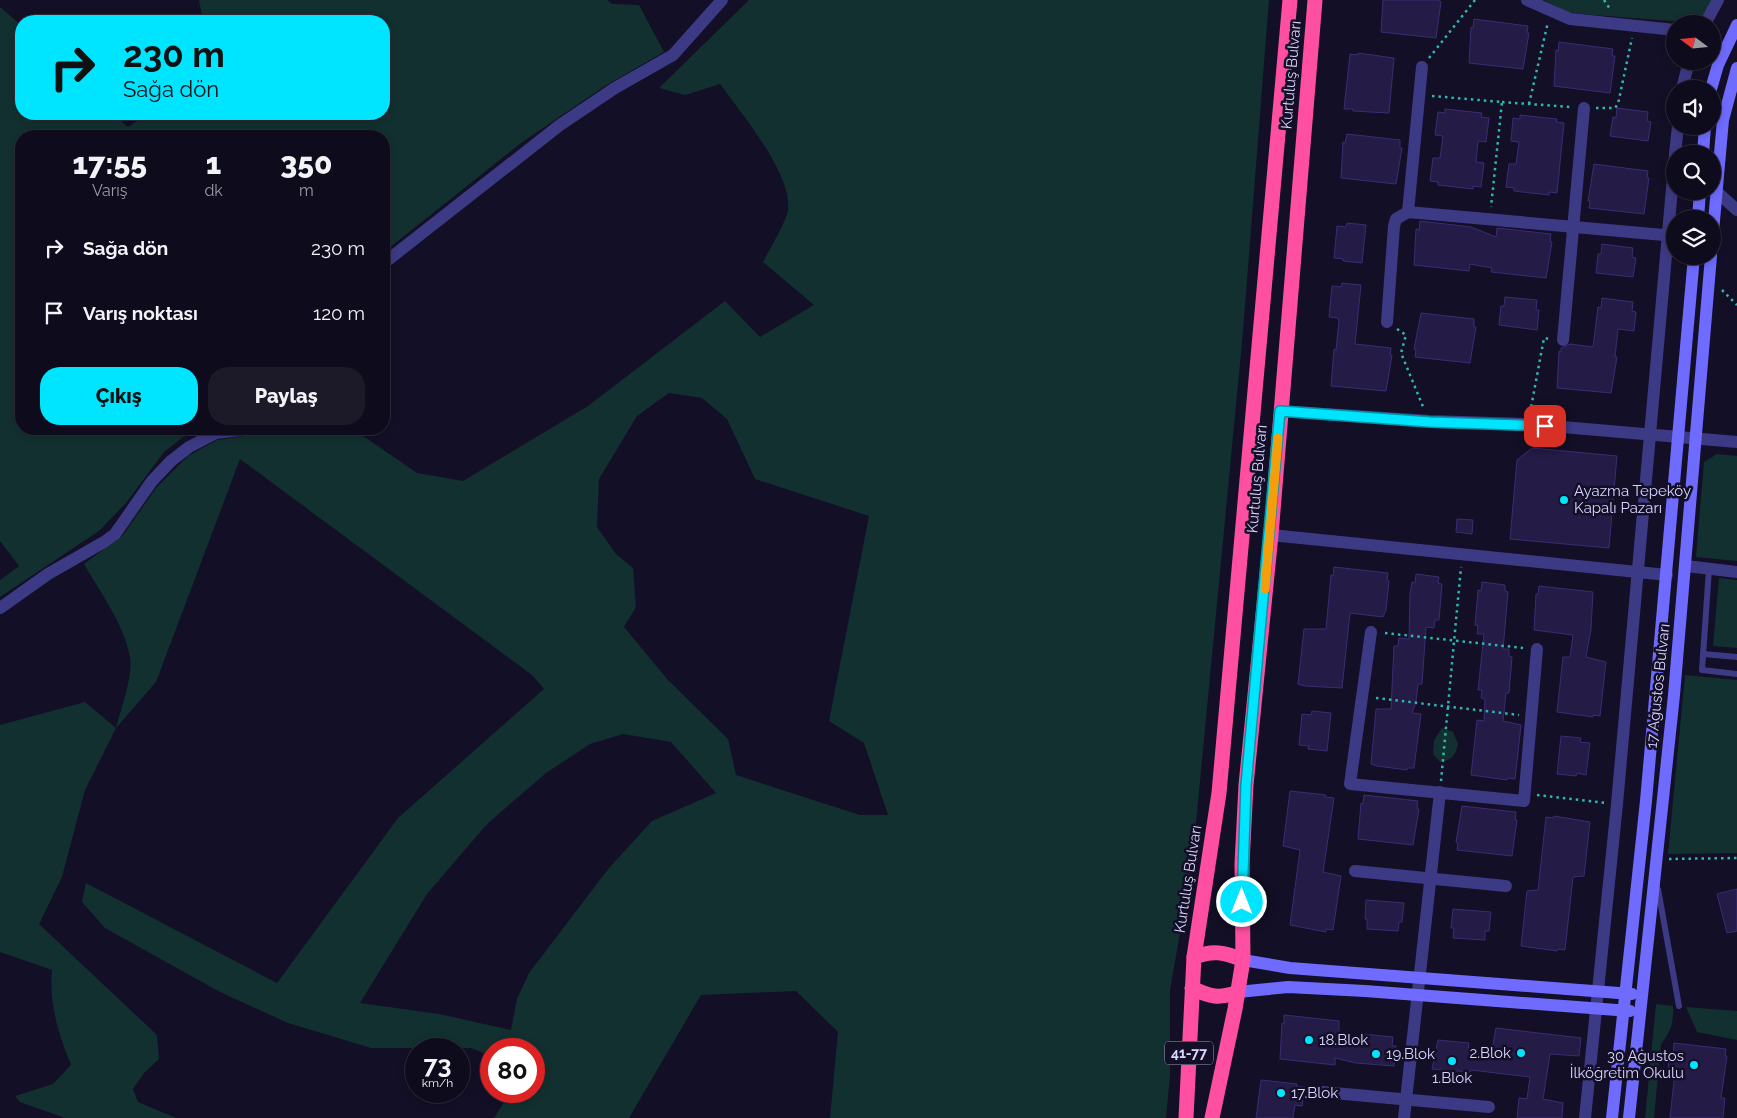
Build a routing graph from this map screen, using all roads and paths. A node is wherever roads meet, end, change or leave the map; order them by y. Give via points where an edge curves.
1 (722, 0) edge
2 (1290, 0) edge
3 (1315, 0) edge
4 (1475, 0) edge
5 (1527, 0) edge
6 (1718, 0) edge
7 (1550, 12) junction
8 (1710, 15) edge
9 (1737, 25) edge
10 (1633, 26) junction
11 (1666, 29) edge
12 (1721, 59) edge
13 (1422, 67) joint
14 (1721, 67) edge
15 (1736, 75) edge
16 (1419, 95) junction
17 (1502, 102) junction
18 (1529, 104) junction
19 (1584, 108) junction
20 (1720, 145) edge
21 (1721, 196) edge
22 (1737, 210) edge
23 (1408, 212) junction
24 (1490, 219) junction
25 (1573, 226) junction
26 (1666, 235) edge
27 (390, 258) edge
28 (1669, 265) edge
29 (1693, 265) edge
30 (1710, 265) edge
31 (1718, 287) dead end
32 (1737, 305) edge
33 (1387, 322) joint
34 (1563, 340) joint
35 (1280, 411) junction
36 (1430, 422) junction
37 (1528, 424) junction
38 (212, 435) edge
39 (1650, 435) junction
40 (1678, 437) junction
41 (1695, 438) junction
42 (1737, 442) edge
43 (1271, 535) junction
44 (1462, 554) junction
45 (1686, 566) junction
46 (1709, 569) junction
47 (1638, 572) junction
48 (1737, 572) edge
49 (1667, 575) junction
50 (0, 608) edge
51 (1371, 632) joint
52 (1454, 640) junction
53 (1537, 650) joint
54 (1703, 654) junction
55 (1737, 657) edge
56 (1737, 674) edge
57 (1362, 697) junction
58 (1448, 707) junction
59 (1531, 716) junction
60 (1440, 792) junction
61 (1524, 794) junction
62 (1617, 804) junction
63 (1737, 858) edge
64 (1667, 859) dead end
65 (1355, 871) dead end
66 (1655, 875) junction
67 (1431, 880) junction
68 (1506, 886) dead end
69 (1194, 957) junction
70 (1242, 960) junction
71 (1418, 977) junction
72 (1192, 988) junction
73 (1238, 992) junction
74 (1597, 992) junction
75 (1625, 993) junction
76 (1417, 994) junction
77 (1642, 995) junction
78 (1679, 1006) dead end
79 (1596, 1009) junction
80 (1623, 1010) junction
81 (1640, 1012) junction
82 (1323, 1092) dead end
83 (1406, 1098) junction
84 (1489, 1107) dead end
85 (1186, 1118) edge
86 (1212, 1118) edge
87 (1404, 1118) edge
88 (1585, 1118) edge
89 (1612, 1118) edge
90 (1629, 1118) edge

1 - 27 street via 673,54 560,125
2 - 69 highway, Kurtuluş Bulvarı via 1219,793
3 - 35 highway, Kurtuluş Bulvarı
4 - 13 path
5 - 7 street
6 - 8 street
7 - 10 street via 1578,21
7 - 18 path
9 - 12 main road
10 - 11 street
10 - 19 path via 1618,104 1615,108
13 - 16 street
14 - 15 main road
15 - 20 main road via 1722,120
16 - 17 path
16 - 23 street
17 - 18 path
17 - 24 path
18 - 19 path
19 - 25 street
21 - 22 street
23 - 24 street
23 - 33 street via 1396,219 1394,226
24 - 25 street
25 - 26 street
25 - 34 street
28 - 39 street
29 - 40 main road, 17 Ağustos Bulvarı
30 - 41 main road, 17 Ağustos Bulvarı
31 - 32 path
33 - 36 path via 1406,335 1401,353
34 - 37 path via 1544,338
35 - 36 street
35 - 43 highway, Kurtuluş Bulvarı
36 - 37 street
37 - 39 street
38 - 50 street via 171,461 152,481 115,534 48,574
39 - 40 street
39 - 47 street
40 - 41 street
40 - 49 main road, 17 Ağustos Bulvarı
41 - 42 street
41 - 45 main road, 17 Ağustos Bulvarı
43 - 44 street
43 - 70 highway, Kurtuluş Bulvarı via 1246,785
44 - 47 street
44 - 52 path
45 - 46 street
45 - 66 main road, 17 Ağustos Bulvarı
46 - 48 street
46 - 54 lane
47 - 49 street
47 - 62 street
49 - 75 main road, 17 Ağustos Bulvarı
51 - 52 path
51 - 57 street
52 - 53 path
52 - 58 path
53 - 59 street
54 - 55 lane
54 - 56 lane via 1702,670
57 - 58 path
57 - 60 street via 1350,784
58 - 59 path
58 - 60 path
59 - 61 street
60 - 61 street via 1524,801
60 - 67 street
61 - 62 path
62 - 74 street
63 - 64 path
65 - 67 street
66 - 77 main road, 17 Ağustos Bulvarı
66 - 78 lane
67 - 68 street
67 - 71 street
69 - 70 highway via 1207,952 1223,952
69 - 72 highway
70 - 71 main road via 1290,968
70 - 73 highway
71 - 74 main road
71 - 76 street
72 - 73 highway via 1220,998
72 - 85 highway, 41-77
73 - 76 main road via 1288,987
73 - 86 highway, 41-77
74 - 75 main road
74 - 79 street
75 - 77 main road
75 - 80 main road, 17 Ağustos Bulvarı
76 - 79 main road
76 - 83 street
77 - 81 main road, 17 Ağustos Bulvarı
79 - 80 main road
79 - 88 street
80 - 81 main road
80 - 89 main road, 17 Ağustos Bulvarı
81 - 90 main road, 17 Ağustos Bulvarı
82 - 83 street
83 - 84 street
83 - 87 street

